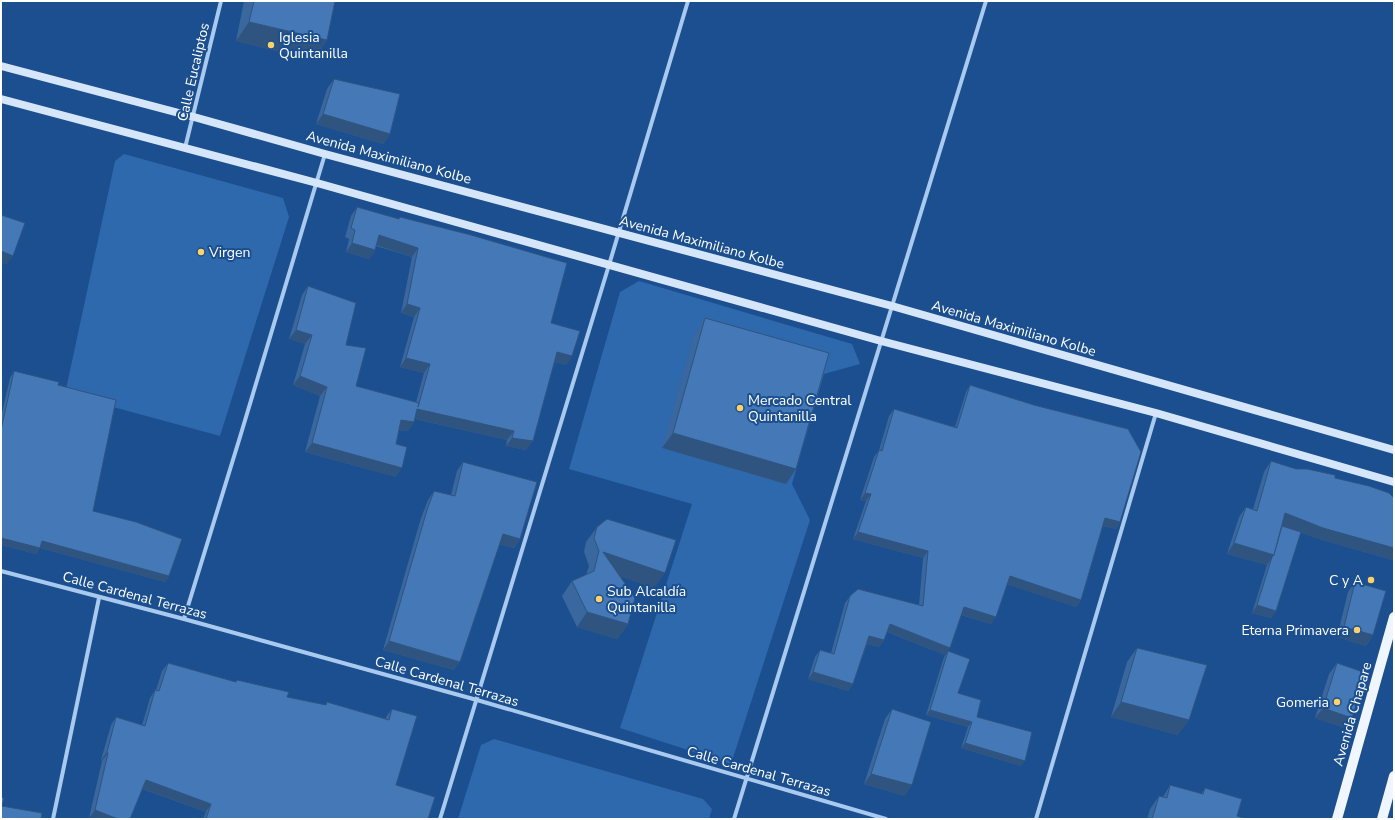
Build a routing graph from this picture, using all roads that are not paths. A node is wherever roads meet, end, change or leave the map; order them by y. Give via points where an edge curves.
1 (221, 1) edge
2 (688, 1) edge
3 (986, 1) edge
4 (1, 66) edge
5 (1, 99) edge
6 (194, 117) junction
7 (186, 148) junction
8 (325, 154) junction
9 (317, 183) junction
10 (619, 233) junction
11 (609, 265) junction
12 (892, 306) junction
13 (881, 341) junction
14 (1156, 413) junction
15 (1394, 450) edge
16 (1394, 482) edge
17 (1, 571) edge
18 (99, 598) junction
19 (1394, 617) edge
20 (184, 619) junction
21 (477, 700) junction
22 (1394, 776) edge
23 (747, 778) junction
24 (53, 819) edge
25 (440, 819) edge
26 (734, 819) edge
27 (886, 819) edge
28 (1036, 819) edge
29 (1337, 819) edge
30 (1382, 819) edge

1 - 6 street, Calle Eucaliptos
2 - 10 street
3 - 12 street
4 - 6 main road, Avenida Maximiliano Kolbe
5 - 7 main road
6 - 7 street, Calle Eucaliptos
6 - 8 main road, Avenida Maximiliano Kolbe
7 - 9 main road
8 - 9 street
8 - 10 main road, Avenida Maximiliano Kolbe
9 - 11 main road
9 - 20 street
10 - 11 street
10 - 12 main road, Avenida Maximiliano Kolbe
11 - 13 main road
11 - 21 street
12 - 13 street
12 - 15 main road, Avenida Maximiliano Kolbe
13 - 14 main road
13 - 23 street
14 - 16 main road
14 - 28 street
17 - 18 street, Calle Cardenal Terrazas
18 - 20 street, Calle Cardenal Terrazas
18 - 24 street
19 - 29 main road, Avenida Chapare
20 - 21 street, Calle Cardenal Terrazas
21 - 23 street, Calle Cardenal Terrazas
21 - 25 street
22 - 30 main road
23 - 26 street
23 - 27 street, Calle Cardenal Terrazas

